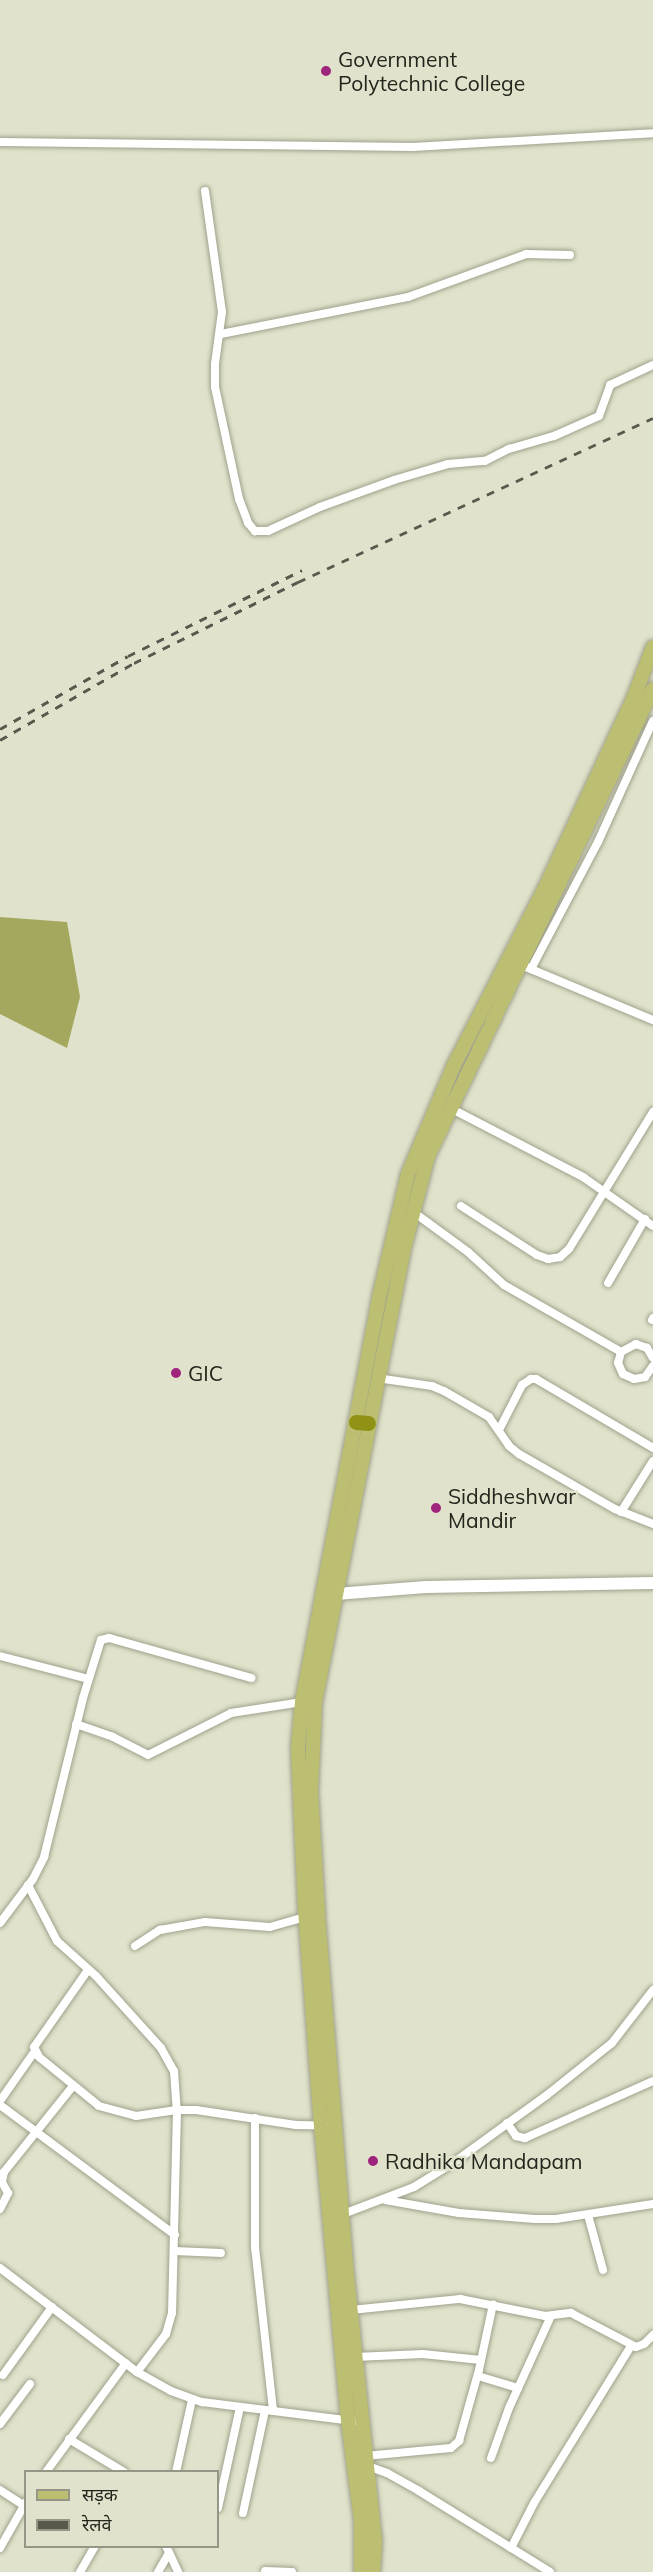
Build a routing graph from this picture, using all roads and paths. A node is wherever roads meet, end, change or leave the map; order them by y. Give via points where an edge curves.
1 (653, 133) edge
2 (0, 142) edge
3 (205, 191) dead end
4 (570, 255) dead end
5 (221, 334) junction
6 (653, 365) edge
7 (653, 647) edge
8 (653, 689) edge
9 (653, 721) edge
10 (508, 959) junction
11 (526, 967) junction
12 (653, 1020) edge
13 (450, 1108) junction
14 (653, 1112) edge
15 (605, 1191) junction
16 (461, 1206) dead end
17 (412, 1211) junction
18 (645, 1219) junction
19 (653, 1226) edge
20 (609, 1284) dead end
21 (621, 1352) junction
22 (653, 1358) edge
23 (653, 1366) edge
24 (377, 1378) junction
25 (362, 1423) junction
26 (499, 1430) junction
27 (653, 1448) edge
28 (653, 1461) edge
29 (621, 1512) junction
30 (653, 1524) edge
31 (653, 1583) edge
32 (336, 1594) junction
33 (0, 1656) edge
34 (251, 1678) dead end
35 (88, 1679) junction
36 (302, 1702) junction
37 (76, 1724) junction
38 (28, 1885) junction
39 (305, 1917) junction
40 (1, 1920) edge
41 (135, 1947) dead end
42 (88, 1970) junction
43 (653, 1990) edge
44 (34, 2051) junction
45 (653, 2081) edge
46 (73, 2086) junction
47 (0, 2103) edge
48 (177, 2110) junction
49 (255, 2118) junction
50 (507, 2123) junction
51 (328, 2127) junction
52 (36, 2132) junction
53 (384, 2199) junction
54 (653, 2204) edge
55 (0, 2209) edge
56 (343, 2214) junction
57 (588, 2215) junction
58 (175, 2235) junction
59 (175, 2252) junction
60 (221, 2253) dead end
61 (0, 2268) edge
62 (603, 2270) dead end
63 (493, 2304) junction
64 (52, 2307) junction
65 (351, 2310) junction
66 (551, 2316) junction
67 (653, 2335) edge
68 (631, 2346) junction
69 (355, 2357) junction
70 (481, 2360) junction
71 (126, 2363) junction
72 (137, 2372) junction
73 (3, 2375) dead end
74 (478, 2376) junction
75 (30, 2384) dead end
76 (518, 2388) junction
77 (192, 2400) junction
78 (240, 2407) junction
79 (269, 2411) junction
80 (355, 2422) junction
81 (0, 2424) edge
82 (69, 2439) junction
83 (491, 2458) dead end
84 (365, 2461) junction
85 (47, 2470) edge
86 (121, 2470) edge
87 (176, 2470) edge
88 (0, 2490) edge
89 (219, 2503) edge
90 (24, 2504) edge
91 (243, 2513) dead end
92 (0, 2548) edge
93 (94, 2548) edge
94 (511, 2548) junction
95 (168, 2550) edge
96 (265, 2571) edge
97 (80, 2572) edge
98 (158, 2572) edge
99 (178, 2572) edge
100 (292, 2572) edge
101 (361, 2572) edge
102 (373, 2572) edge
103 (550, 2572) edge

1 - 2 street via 413,147
3 - 5 street via 222,298
4 - 5 street via 526,254 408,297
5 - 6 street via 214,374 220,409 239,499 251,528 262,532 394,480 448,464 485,461 509,449 554,436 599,416 610,386
7 - 10 main road via 634,697
8 - 11 main road via 534,940
9 - 11 street via 598,842
10 - 11 street
10 - 25 main road via 431,1114 408,1174 381,1289
11 - 12 street
11 - 13 main road
13 - 15 street
13 - 17 main road via 428,1156
14 - 15 street
15 - 16 street via 569,1249 554,1258 537,1255
15 - 18 street
17 - 21 street via 468,1252 504,1285
17 - 24 main road
18 - 19 street
18 - 20 street
21 - 22 street via 630,1345 642,1345
21 - 23 street via 618,1363 628,1378 645,1377
24 - 25 main road
24 - 26 street via 444,1391 489,1417
25 - 32 main road
25 - 36 main road
26 - 27 street via 522,1385 536,1379
26 - 29 street via 519,1454
28 - 29 street
29 - 30 street
31 - 32 street via 426,1587
32 - 51 main road via 315,1702 311,1781
33 - 35 street
34 - 35 street via 109,1638 100,1640
35 - 37 street
36 - 37 street via 231,1713 148,1755
36 - 39 main road via 298,1778
37 - 38 street via 44,1857
38 - 40 street
38 - 42 street via 57,1941
39 - 41 street via 270,1928 205,1922 160,1930
39 - 51 main road
42 - 44 street via 36,2042
42 - 48 street via 169,2059 176,2082
43 - 50 street via 612,2043
44 - 46 street
44 - 47 street
45 - 50 street via 525,2138 516,2136
46 - 48 street via 99,2106 121,2114 145,2116
46 - 52 street
47 - 52 street
48 - 49 street
48 - 58 street
49 - 51 street
49 - 79 street via 255,2247
50 - 53 street via 453,2163 414,2187
51 - 56 main road
51 - 80 main road
52 - 55 street via 4,2172 2,2182 8,2193
52 - 58 street
53 - 56 street
53 - 57 street via 504,2217 556,2219
54 - 57 street
56 - 65 main road
57 - 62 street
58 - 59 street
59 - 60 street
59 - 72 street via 170,2324
61 - 64 street
63 - 65 street via 450,2299
63 - 66 street
63 - 70 street
64 - 71 street
64 - 73 street
65 - 69 main road
66 - 68 street via 577,2314
66 - 76 street
67 - 68 street via 640,2346
68 - 94 street via 534,2503
69 - 70 street via 423,2354
69 - 80 main road
70 - 74 street
71 - 72 street
71 - 82 street
72 - 77 street
74 - 76 street
74 - 84 street via 455,2446
75 - 81 street
76 - 83 street
77 - 78 street
77 - 87 street
78 - 79 street
78 - 89 street
79 - 80 street
79 - 91 street
80 - 84 main road
80 - 101 main road
82 - 85 street
82 - 86 street
84 - 94 street
84 - 102 main road via 375,2542
88 - 90 street
90 - 92 street
93 - 97 street
94 - 103 street
95 - 98 street
95 - 99 street
96 - 100 street

